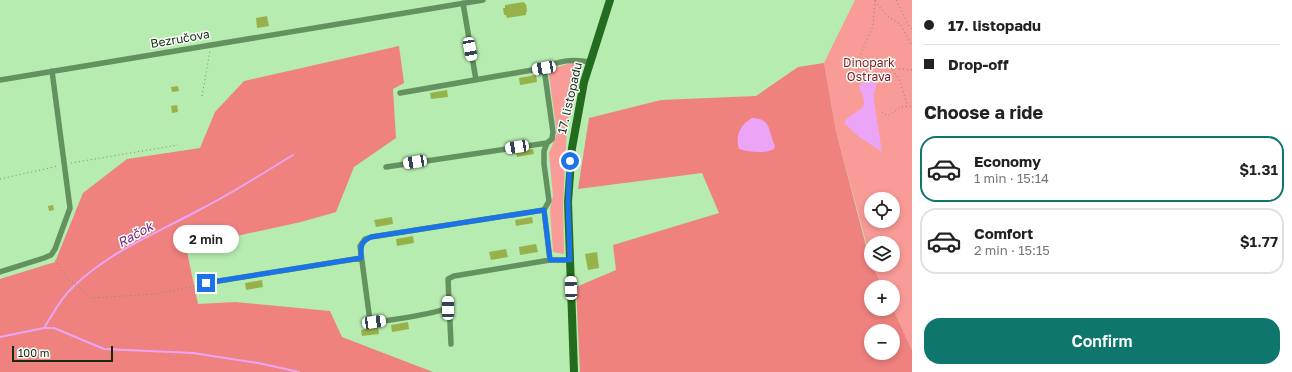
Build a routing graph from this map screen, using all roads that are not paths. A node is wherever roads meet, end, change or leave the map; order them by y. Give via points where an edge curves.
1 (483, 0) edge
2 (610, 0) edge
3 (463, 3) junction
4 (590, 62) junction
5 (544, 68) junction
6 (52, 71) junction
7 (0, 80) edge
8 (476, 80) junction
9 (400, 93) dead end
10 (546, 143) junction
11 (386, 167) dead end
12 (544, 210) junction
13 (361, 258) junction
14 (550, 260) junction
15 (570, 260) junction
16 (0, 272) edge
17 (206, 283) road end
18 (448, 308) junction
19 (451, 344) dead end
20 (574, 372) edge

1 - 3 street, Bezručova
2 - 4 main road, 17. listopadu
3 - 6 street, Bezručova
3 - 8 street
4 - 5 street via 568,61
4 - 15 main road, 17. listopadu via 572,148 568,202
5 - 8 street
5 - 10 street via 553,132 552,139
6 - 7 street, Bezručova
6 - 16 street via 70,211 51,254
8 - 9 street
10 - 11 street
10 - 12 street via 544,164 549,201
12 - 13 street via 371,237 360,246
12 - 14 street
13 - 17 street
13 - 18 street via 370,321
14 - 15 street
14 - 18 street via 454,276 448,279
15 - 20 main road, 17. listopadu
18 - 19 street

